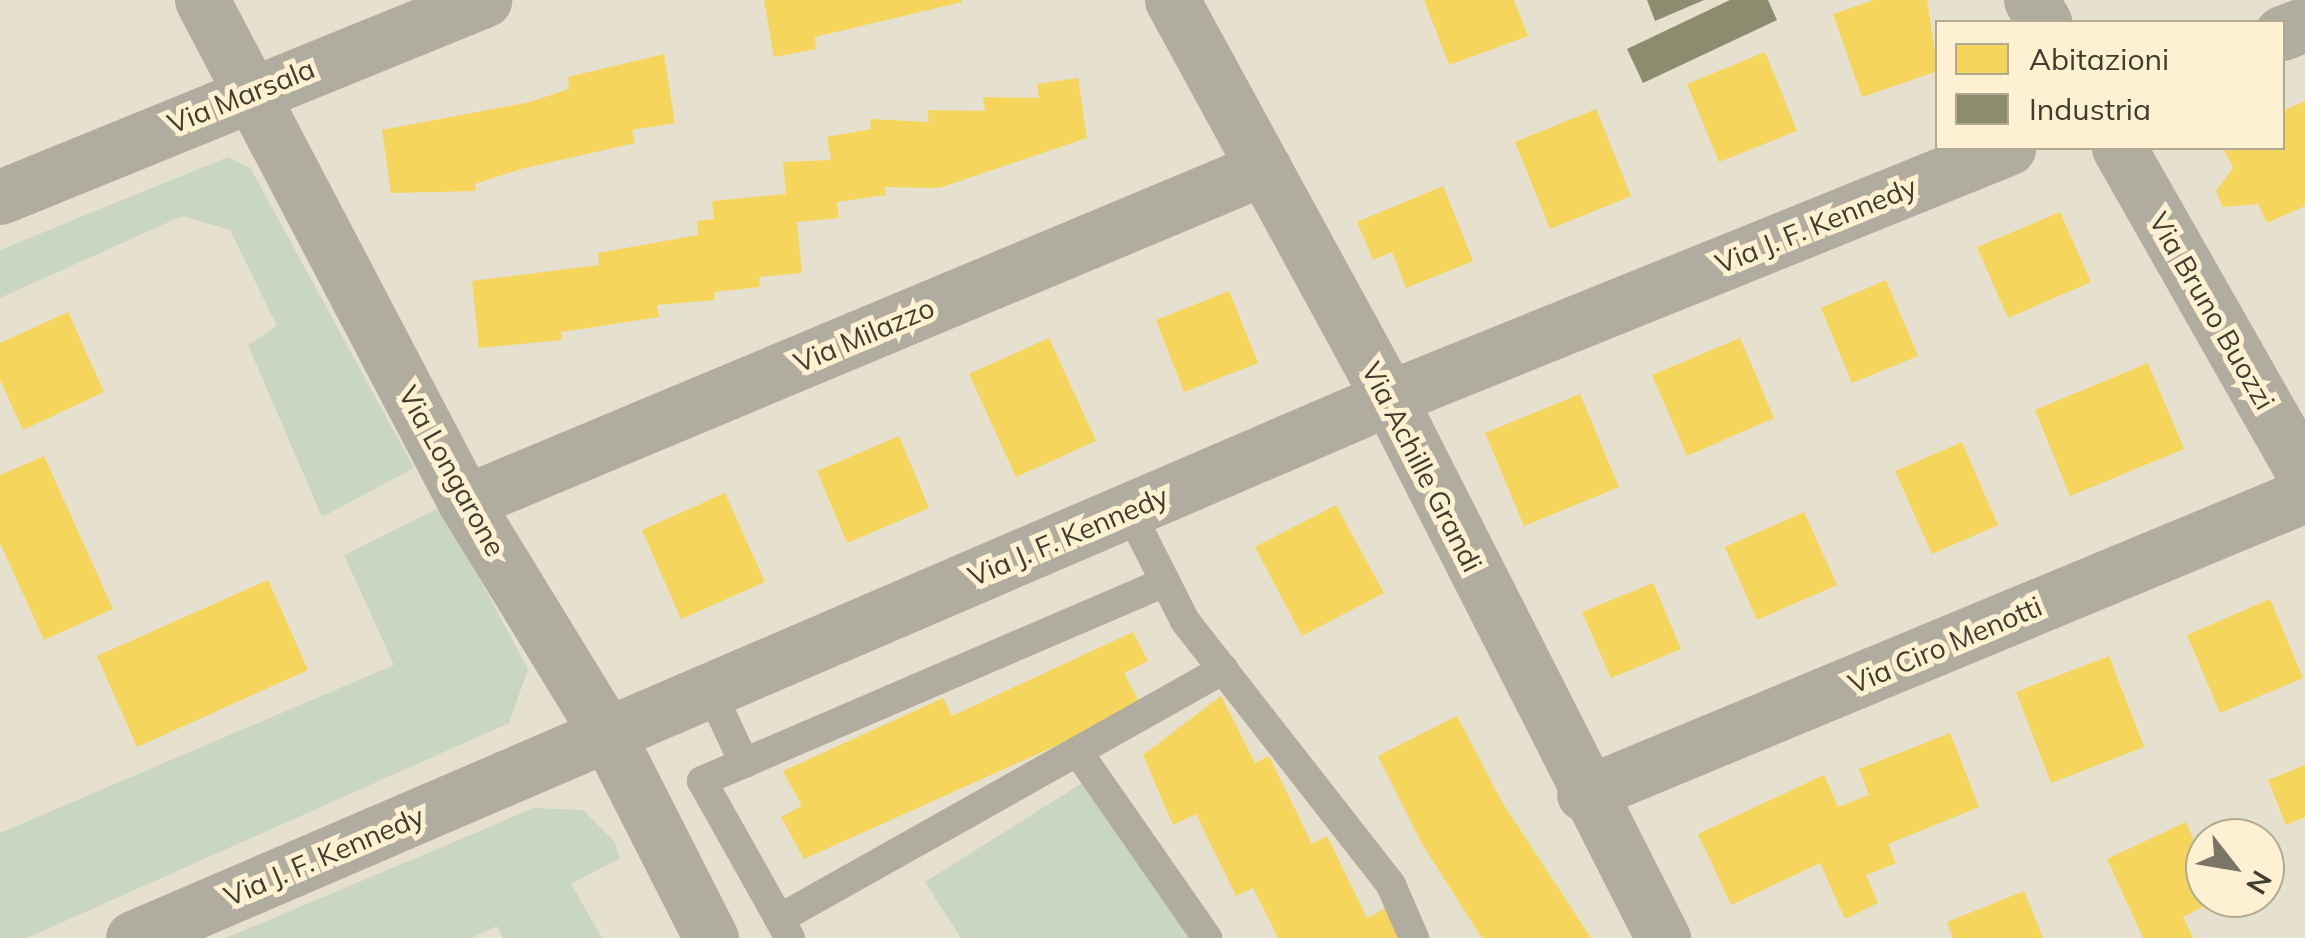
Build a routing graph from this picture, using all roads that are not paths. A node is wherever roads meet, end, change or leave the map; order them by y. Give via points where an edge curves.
1 (202, 0) edge
2 (484, 0) edge
3 (1172, 0) edge
4 (251, 90) junction
5 (2003, 150) edge
6 (2120, 150) edge
7 (1264, 168) junction
8 (0, 197) edge
9 (1389, 398) junction
10 (2305, 475) edge
11 (2305, 495) edge
12 (464, 502) junction
13 (1129, 510) junction
14 (1166, 582) junction
15 (1224, 668) junction
16 (710, 690) junction
17 (608, 735) junction
18 (1080, 755) junction
19 (744, 763) junction
20 (1584, 794) junction
21 (785, 929) edge
22 (133, 938) edge
23 (711, 938) edge
24 (1207, 938) edge
25 (1414, 938) edge
26 (1664, 938) edge

1 - 4 street, Via Longarone
2 - 4 street, Via Marsala
3 - 7 street, Via Achille Grandi
4 - 8 street, Via Marsala
4 - 12 street, Via Longarone
5 - 9 street, Via J. F. Kennedy
6 - 10 street, Via Bruno Buozzi
7 - 9 street, Via Achille Grandi
7 - 12 street, Via Milazzo
9 - 13 street, Via J. F. Kennedy
9 - 20 street, Via Achille Grandi
11 - 20 street, Via Ciro Menotti
12 - 17 street, Via Longarone
13 - 14 lane
13 - 16 street, Via J. F. Kennedy
14 - 15 lane
14 - 19 lane
15 - 18 lane
15 - 25 lane via 1390,885
16 - 17 street, Via J. F. Kennedy
16 - 19 lane
17 - 22 street, Via J. F. Kennedy
17 - 23 street, Via Longarone
18 - 21 lane
18 - 24 lane
19 - 21 lane via 702,781
20 - 26 street, Via Achille Grandi

